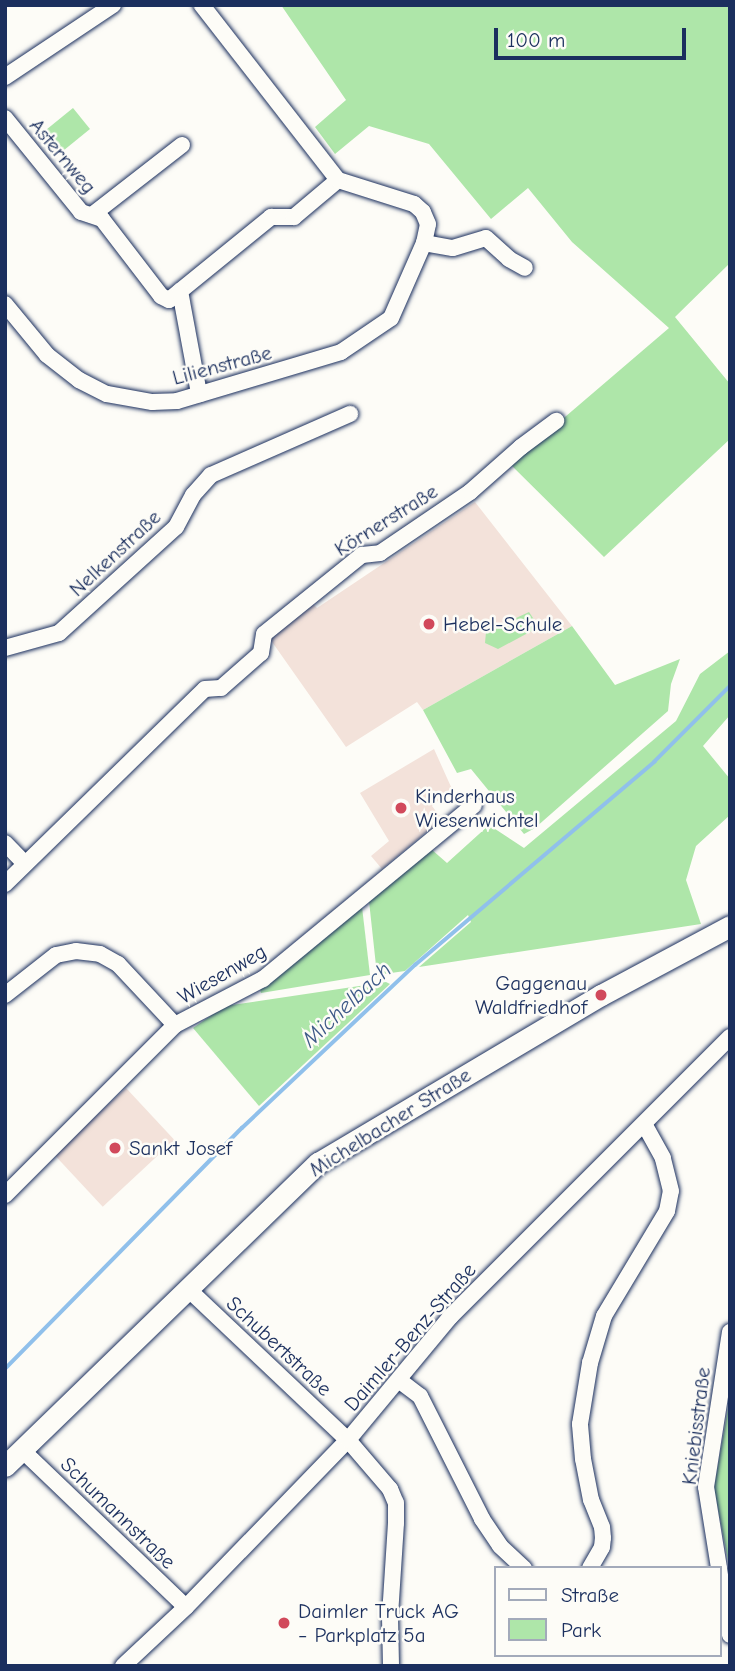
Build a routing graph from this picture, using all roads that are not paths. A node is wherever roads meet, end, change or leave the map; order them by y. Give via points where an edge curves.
1 (113, 5) edge
2 (202, 5) edge
3 (5, 78) edge
4 (5, 118) edge
5 (182, 145) dead end
6 (338, 180) junction
7 (92, 215) junction
8 (424, 243) junction
9 (525, 268) dead end
10 (180, 291) junction
11 (5, 304) edge
12 (200, 394) junction
13 (350, 414) dead end
14 (556, 421) dead end
15 (5, 648) edge
16 (474, 806) dead end
17 (5, 843) edge
18 (25, 864) junction
19 (5, 884) edge
20 (730, 926) edge
21 (5, 995) edge
22 (175, 1025) junction
23 (730, 1037) edge
24 (645, 1124) junction
25 (5, 1195) edge
26 (187, 1289) junction
27 (730, 1332) edge
28 (400, 1381) junction
29 (348, 1440) junction
30 (21, 1449) junction
31 (5, 1466) edge
32 (522, 1566) edge
33 (591, 1566) edge
34 (719, 1566) edge
35 (721, 1580) edge
36 (186, 1607) junction
37 (730, 1634) edge
38 (123, 1666) edge
39 (391, 1666) edge

1 - 3 street
2 - 6 street
4 - 7 street, Asternweg via 81,212
5 - 7 street, Asternweg
6 - 8 street, Lilienstraße via 414,204 428,224
6 - 10 street via 294,217 271,217
7 - 10 street, Asternweg via 102,219 161,296 169,300
8 - 9 street via 453,248 486,238
8 - 12 street, Lilienstraße via 391,318 341,352
10 - 12 street
11 - 12 street, Lilienstraße via 47,355 79,380 107,394 152,402
13 - 15 street, Nelkenstraße via 211,475 193,495 176,527 59,633
14 - 18 street, Körnerstraße via 471,492 380,553 362,555 264,634 261,653 221,688 205,689
16 - 22 street, Wiesenweg via 263,979
17 - 18 street
18 - 19 street, Körnerstraße
20 - 26 main road, Michelbacher Straße via 601,995 336,1151 295,1183
21 - 22 street via 55,955 76,951 100,954 118,964
22 - 25 street, Wiesenweg
23 - 24 street, Daimler-Benz-Straße
24 - 28 street, Daimler-Benz-Straße via 450,1317
24 - 33 street via 663,1158 671,1191 667,1211 604,1316 590,1363 580,1424 591,1500 603,1527 602,1547
26 - 29 street, Schubertstraße
26 - 30 main road, Michelbacher Straße
27 - 34 street, Kniebisstraße via 706,1487
28 - 29 street, Daimler-Benz-Straße
28 - 32 street via 420,1396 482,1519 500,1546
29 - 36 street, Daimler-Benz-Straße
29 - 39 street, Schubertstraße via 390,1489 396,1503
30 - 31 main road, Michelbacher Straße
30 - 36 street, Schumannstraße
35 - 37 street, Kniebisstraße
36 - 38 street, Daimler-Benz-Straße

